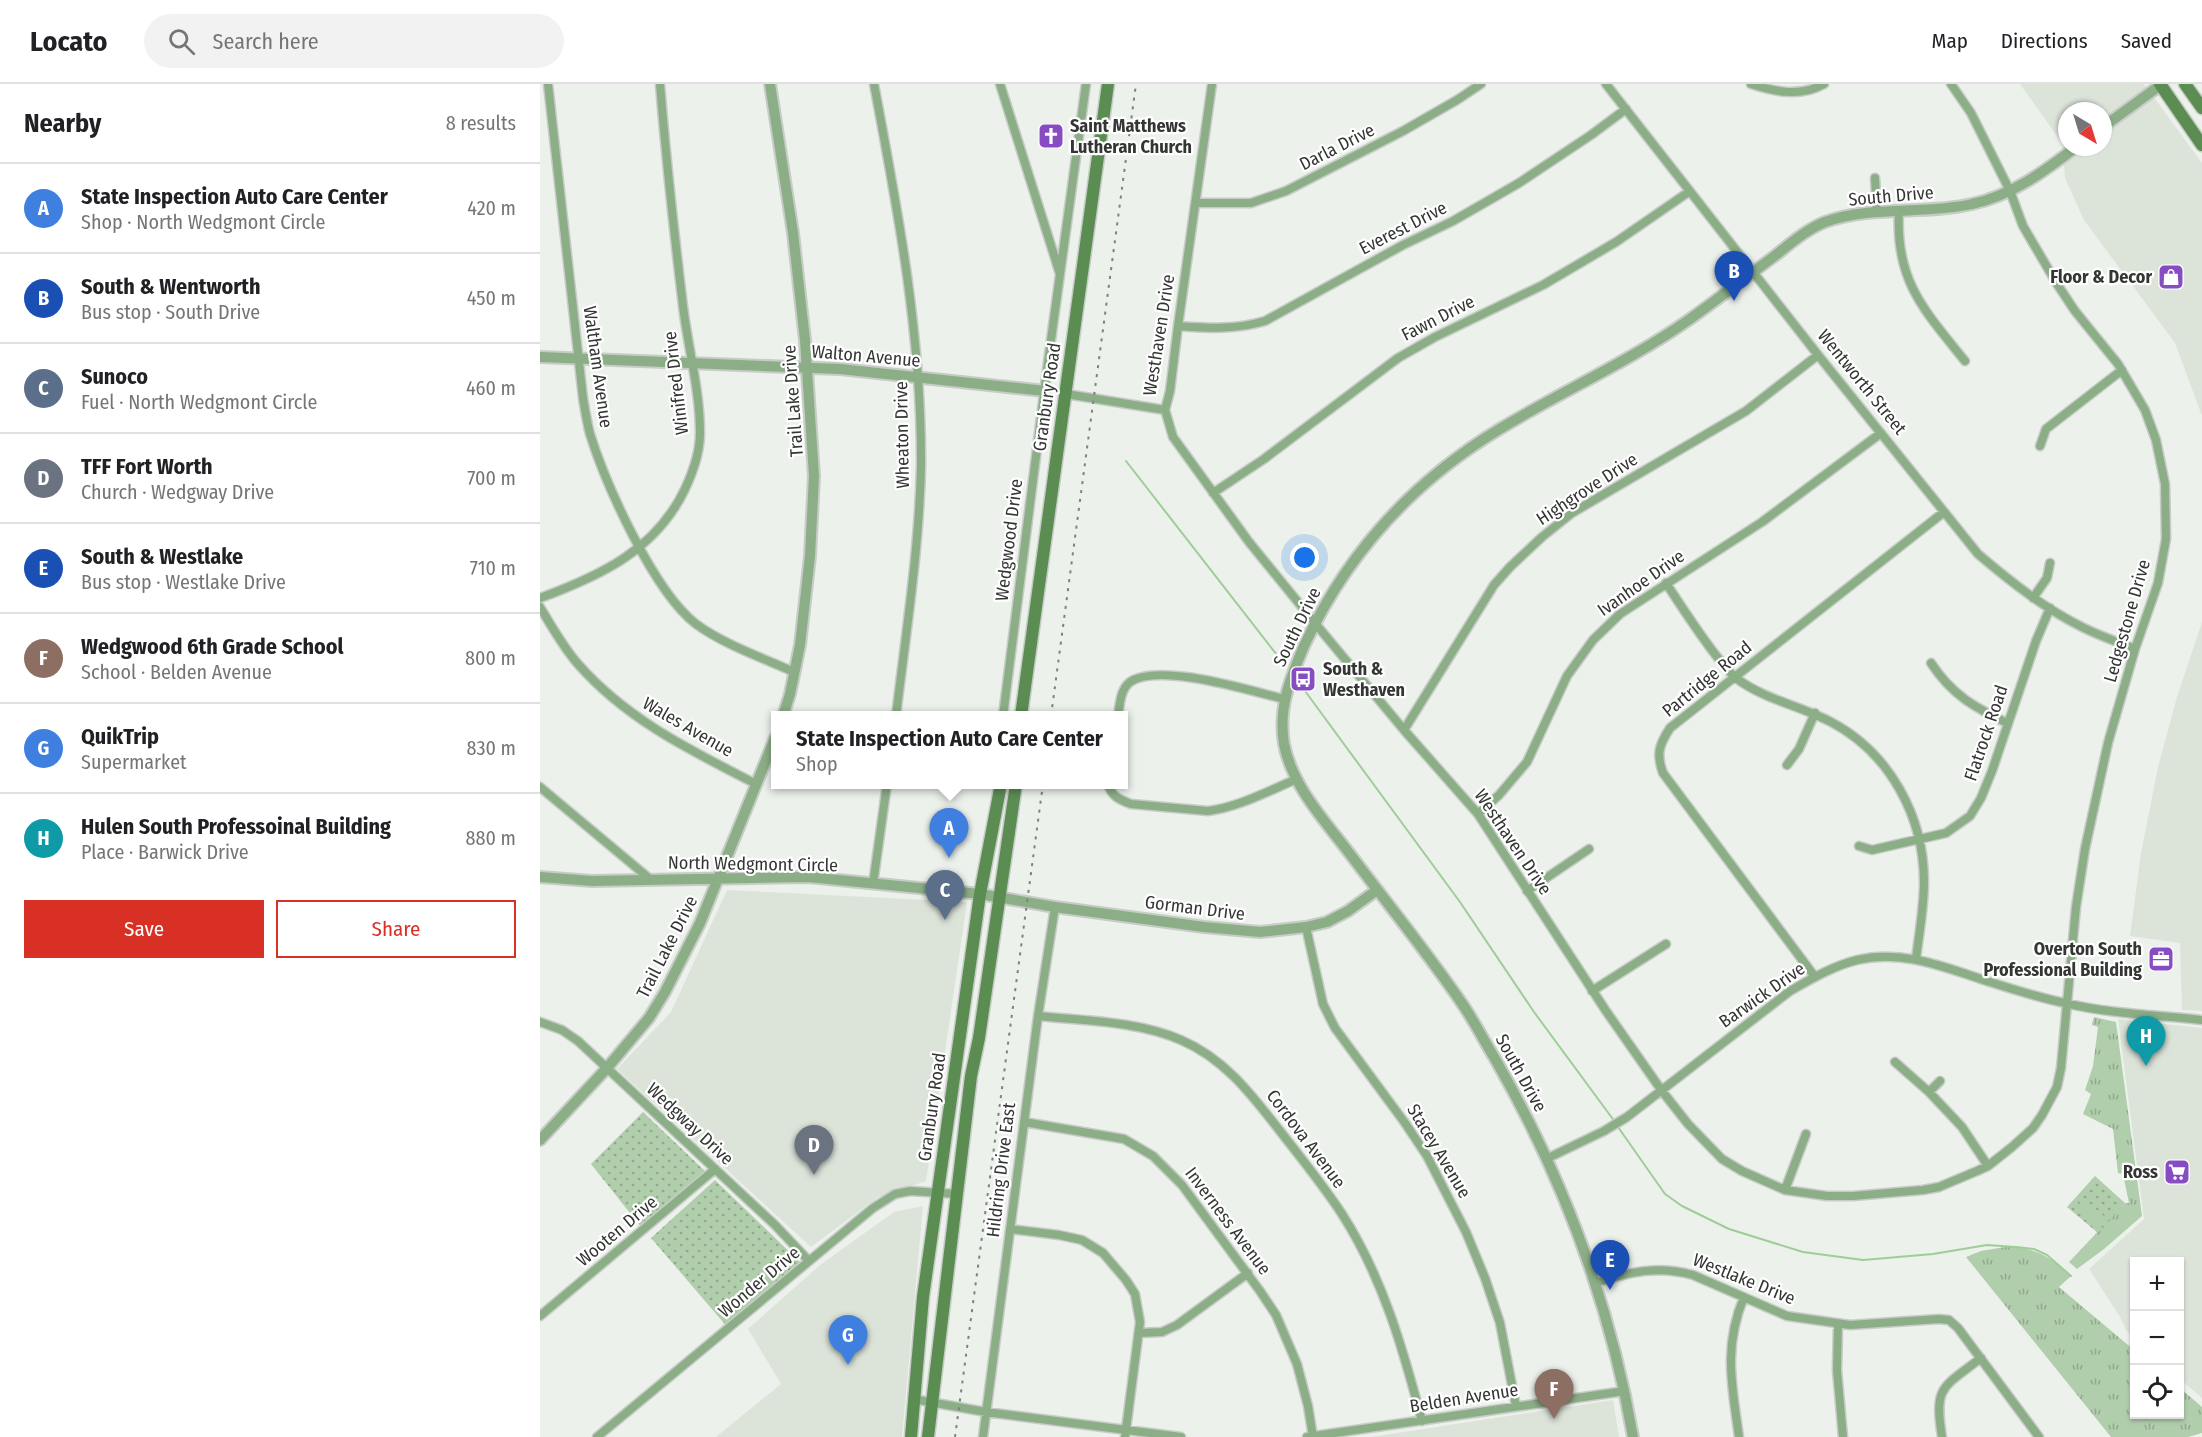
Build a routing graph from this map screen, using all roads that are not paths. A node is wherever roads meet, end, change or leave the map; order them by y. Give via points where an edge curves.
1 (548, 84) edge
2 (660, 84) edge
3 (770, 84) edge
4 (874, 84) edge
5 (1000, 84) edge
6 (1086, 84) edge
7 (1108, 84) edge
8 (1212, 84) edge
9 (1481, 84) edge
10 (1606, 84) edge
11 (1751, 84) edge
12 (1824, 84) edge
13 (1951, 84) edge
14 (2161, 84) edge
15 (2185, 84) edge
16 (2202, 108) edge
17 (1626, 109) junction
18 (2112, 120) edge
19 (2202, 145) edge
20 (2063, 156) edge
21 (1875, 178) dead end
22 (1690, 190) junction
23 (2010, 191) junction
24 (1196, 202) junction
25 (1899, 211) junction
26 (1877, 212) junction
27 (1754, 271) junction
28 (1061, 277) junction
29 (1178, 326) junction
30 (1818, 355) junction
31 (540, 357) edge
32 (578, 358) junction
33 (1965, 361) dead end
34 (691, 363) junction
35 (807, 368) junction
36 (2122, 370) junction
37 (917, 377) junction
38 (1045, 391) junction
39 (1066, 394) junction
40 (1165, 410) junction
41 (1881, 433) junction
42 (2040, 446) dead end
43 (1214, 493) junction
44 (1944, 512) junction
45 (640, 547) junction
46 (2050, 563) dead end
47 (1666, 583) junction
48 (540, 598) edge
49 (2033, 598) junction
50 (540, 607) edge
51 (2050, 608) junction
52 (1315, 623) junction
53 (2135, 649) junction
54 (1931, 663) dead end
55 (794, 672) junction
56 (1735, 677) junction
57 (1284, 699) junction
58 (784, 711) edge
59 (897, 711) edge
60 (1004, 711) edge
61 (1022, 711) edge
62 (1119, 711) edge
63 (1815, 713) junction
64 (2007, 723) junction
65 (1404, 730) junction
66 (771, 748) edge
67 (1787, 765) dead end
68 (1297, 779) junction
69 (756, 784) junction
70 (540, 787) edge
71 (886, 789) edge
72 (998, 789) edge
73 (998, 789) edge
74 (1015, 789) edge
75 (1110, 789) edge
76 (1478, 814) junction
77 (1921, 839) junction
78 (1859, 846) dead end
79 (1589, 849) dead end
80 (1005, 861) junction
81 (540, 877) edge
82 (718, 878) junction
83 (650, 879) junction
84 (873, 884) junction
85 (1377, 890) junction
86 (1527, 891) junction
87 (980, 894) junction
88 (1001, 897) junction
89 (1055, 907) junction
90 (1306, 927) junction
91 (1666, 944) dead end
92 (1916, 959) junction
93 (1815, 977) junction
94 (1592, 991) junction
95 (2067, 1004) junction
96 (1038, 1016) junction
97 (2202, 1020) edge
98 (540, 1022) edge
99 (1895, 1062) dead end
100 (607, 1068) junction
101 (1940, 1081) dead end
102 (1662, 1091) junction
103 (1929, 1092) junction
104 (1024, 1122) junction
105 (1806, 1134) dead end
106 (540, 1140) edge
107 (1546, 1159) junction
108 (1988, 1166) junction
109 (714, 1170) junction
110 (1785, 1190) junction
111 (938, 1192) junction
112 (958, 1194) junction
113 (1010, 1230) junction
114 (809, 1261) junction
115 (1248, 1273) junction
116 (1596, 1283) junction
117 (1744, 1297) junction
118 (540, 1317) edge
119 (1838, 1324) junction
120 (1139, 1333) junction
121 (1981, 1358) junction
122 (1625, 1390) junction
123 (913, 1399) junction
124 (931, 1402) junction
125 (1516, 1406) junction
126 (986, 1412) junction
127 (1422, 1421) junction
128 (1126, 1433) edge
129 (597, 1437) edge
130 (911, 1437) edge
131 (928, 1437) edge
132 (983, 1437) edge
133 (1181, 1437) edge
134 (1307, 1437) edge
135 (1313, 1437) edge
136 (1633, 1437) edge
137 (1739, 1437) edge
138 (1843, 1437) edge
139 (1942, 1437) edge
140 (2039, 1437) edge

1 - 32 street, Waltham Avenue
2 - 34 street, Winifred Drive
3 - 35 street, Trail Lake Drive
4 - 37 street, Wheaton Drive via 909,279
5 - 28 street
6 - 28 street, Wedgwood Drive
7 - 39 main road, Granbury Road
8 - 24 street, Westhaven Drive
9 - 24 street, Darla Drive via 1403,131 1286,191 1251,203
10 - 17 street, Wentworth Street
11 - 12 street via 1783,92
13 - 23 street, Ledgestone Drive via 1971,113
14 - 18 street
14 - 19 main road
15 - 16 main road
17 - 22 street, Wentworth Street
17 - 29 street, Everest Drive via 1518,183 1266,321 1244,328
20 - 23 street, South Drive
21 - 26 street
22 - 27 street, Wentworth Street
22 - 43 street, Fawn Drive via 1616,242 1543,285 1398,358
23 - 25 street, South Drive via 1974,204
23 - 36 street, Ledgestone Drive via 2023,225 2057,284
24 - 29 street, Westhaven Drive
25 - 26 street, South Drive
25 - 33 street via 1900,256 1909,283
26 - 27 street, South Drive via 1824,223 1801,235
27 - 30 street, Wentworth Street
27 - 52 street, South Drive via 1649,346 1493,433 1437,472 1370,539
28 - 38 street, Wedgwood Drive
29 - 40 street, Westhaven Drive
30 - 41 street, Wentworth Street
30 - 65 street, Highgrove Drive via 1746,411 1572,513 1542,537 1494,585
31 - 32 street, Walton Avenue
32 - 34 street, Walton Avenue
32 - 45 street, Waltham Avenue via 589,432 611,490
34 - 35 street, Walton Avenue
34 - 45 street, Winifred Drive via 700,434 698,454 690,479 669,518
35 - 37 street, Walton Avenue
35 - 55 street, Trail Lake Drive via 813,518
36 - 42 street via 2046,429
36 - 53 street, Ledgestone Drive via 2145,410 2166,484 2167,527 2158,583
37 - 38 street, Walton Avenue
37 - 59 street, Wheaton Drive via 919,513
38 - 60 street, Wedgwood Drive
39 - 40 street
39 - 61 main road, Granbury Road
40 - 43 street, Westhaven Drive via 1173,437
41 - 44 street, Wentworth Street
41 - 47 street, Ivanhoe Drive via 1762,522
43 - 52 street, Westhaven Drive
44 - 49 street, Wentworth Street via 1978,554
44 - 56 street, Partridge Road
45 - 48 street, Winifred Drive via 600,573
45 - 55 street, Waltham Avenue via 669,598 697,625
46 - 49 street via 2047,578
47 - 56 street via 1704,640
47 - 76 street, Ivanhoe Drive via 1620,614 1580,656 1527,762
49 - 51 street, Wentworth Street
50 - 69 street, Wales Avenue via 578,664 626,709 672,740
51 - 53 street, Wentworth Street via 2084,628
51 - 64 street, Flatrock Road
52 - 57 street, South Drive
52 - 65 street, Westhaven Drive
53 - 95 street, Ledgestone Drive via 2108,743 2085,849
54 - 64 street via 1950,688 1980,710
55 - 58 street, Trail Lake Drive
56 - 63 street via 1760,692
56 - 93 street, Partridge Road via 1670,728 1658,750 1659,762 1712,841
57 - 62 street via 1175,675 1130,682 1121,693
57 - 68 street, South Drive via 1284,740
63 - 67 street
63 - 77 street via 1834,723 1884,765 1907,801
64 - 77 street, Flatrock Road via 1992,771 1970,816 1946,832
65 - 76 street, Westhaven Drive
66 - 69 street, Trail Lake Drive
68 - 75 street via 1220,810 1208,811 1131,804 1119,800
68 - 85 street, South Drive
69 - 82 street, Trail Lake Drive
70 - 83 street
71 - 84 street
72 - 80 main road via 1005,810
73 - 87 main road, Granbury Road
74 - 80 main road, Granbury Road
76 - 86 street, Westhaven Drive
77 - 78 street, Flatrock Road via 1872,850
77 - 92 street via 1924,898
79 - 86 street
80 - 88 main road, Granbury Road
81 - 83 street, North Wedgmont Circle via 592,881
82 - 83 street, North Wedgmont Circle
82 - 84 street, North Wedgmont Circle via 808,877
82 - 100 street, Trail Lake Drive via 665,992 649,1018
84 - 87 street, North Wedgmont Circle
85 - 90 street, Gorman Drive via 1327,922
85 - 107 street, South Drive via 1464,1006 1521,1106
86 - 94 street, Westhaven Drive
87 - 88 street, North Wedgmont Circle
87 - 111 main road, Granbury Road
88 - 89 street, Gorman Drive
88 - 112 main road, Granbury Road via 971,1076
89 - 90 street, Gorman Drive via 1239,931
89 - 96 street, Hildring Drive East
90 - 125 street, Stacey Avenue via 1323,1004 1335,1029 1406,1123 1466,1232 1500,1323
91 - 94 street
92 - 93 street, Barwick Drive via 1881,956 1856,960
92 - 95 street, Barwick Drive
93 - 102 street, Barwick Drive via 1790,991
94 - 102 street, Westhaven Drive
95 - 97 street, Barwick Drive
95 - 108 street, Westhaven Drive via 2057,1087 2032,1128
96 - 104 street, Hildring Drive East
96 - 127 street, Cordova Avenue via 1131,1026 1179,1039 1205,1052 1245,1085 1343,1215 1374,1272 1400,1339
98 - 100 street, Wedgway Drive via 579,1041
99 - 103 street
100 - 106 street, Trail Lake Drive
100 - 109 street, Wedgway Drive
101 - 103 street
102 - 107 street, Barwick Drive via 1604,1131
102 - 110 street, Westhaven Drive via 1722,1159
103 - 108 street via 1962,1127
104 - 113 street, Hildring Drive East
104 - 115 street, Inverness Avenue via 1124,1139 1153,1156 1182,1185
105 - 110 street
107 - 116 street, South Drive
108 - 110 street, Westhaven Drive via 1923,1190 1827,1196
109 - 114 street, Wedgway Drive
109 - 118 street, Wooten Drive
111 - 112 street, Wonder Drive
111 - 114 street, Wonder Drive via 895,1194
111 - 123 main road, Granbury Road
112 - 124 main road, Granbury Road
113 - 120 street via 1082,1240 1104,1253 1135,1294
113 - 126 street, Hildring Drive East
114 - 129 street, Wonder Drive
115 - 120 street via 1177,1325 1161,1332
115 - 135 street, Inverness Avenue via 1288,1341
116 - 117 street, Westlake Drive via 1641,1271 1667,1269 1693,1275
116 - 122 street, South Drive
117 - 119 street, Westlake Drive via 1787,1316
117 - 137 street via 1730,1343
119 - 121 street, Westlake Drive via 1948,1320
119 - 138 street via 1837,1370
120 - 128 street
121 - 139 street via 1954,1378 1941,1394 1938,1409
121 - 140 street, Westlake Drive
122 - 125 street, Belden Avenue
122 - 136 street, South Drive
123 - 124 street
123 - 130 main road, Granbury Road
124 - 126 street
124 - 131 main road, Granbury Road
125 - 127 street, Belden Avenue
126 - 128 street
126 - 132 street, Hildring Drive East
127 - 135 street, Belden Avenue
128 - 133 street
134 - 135 street, Belden Avenue

